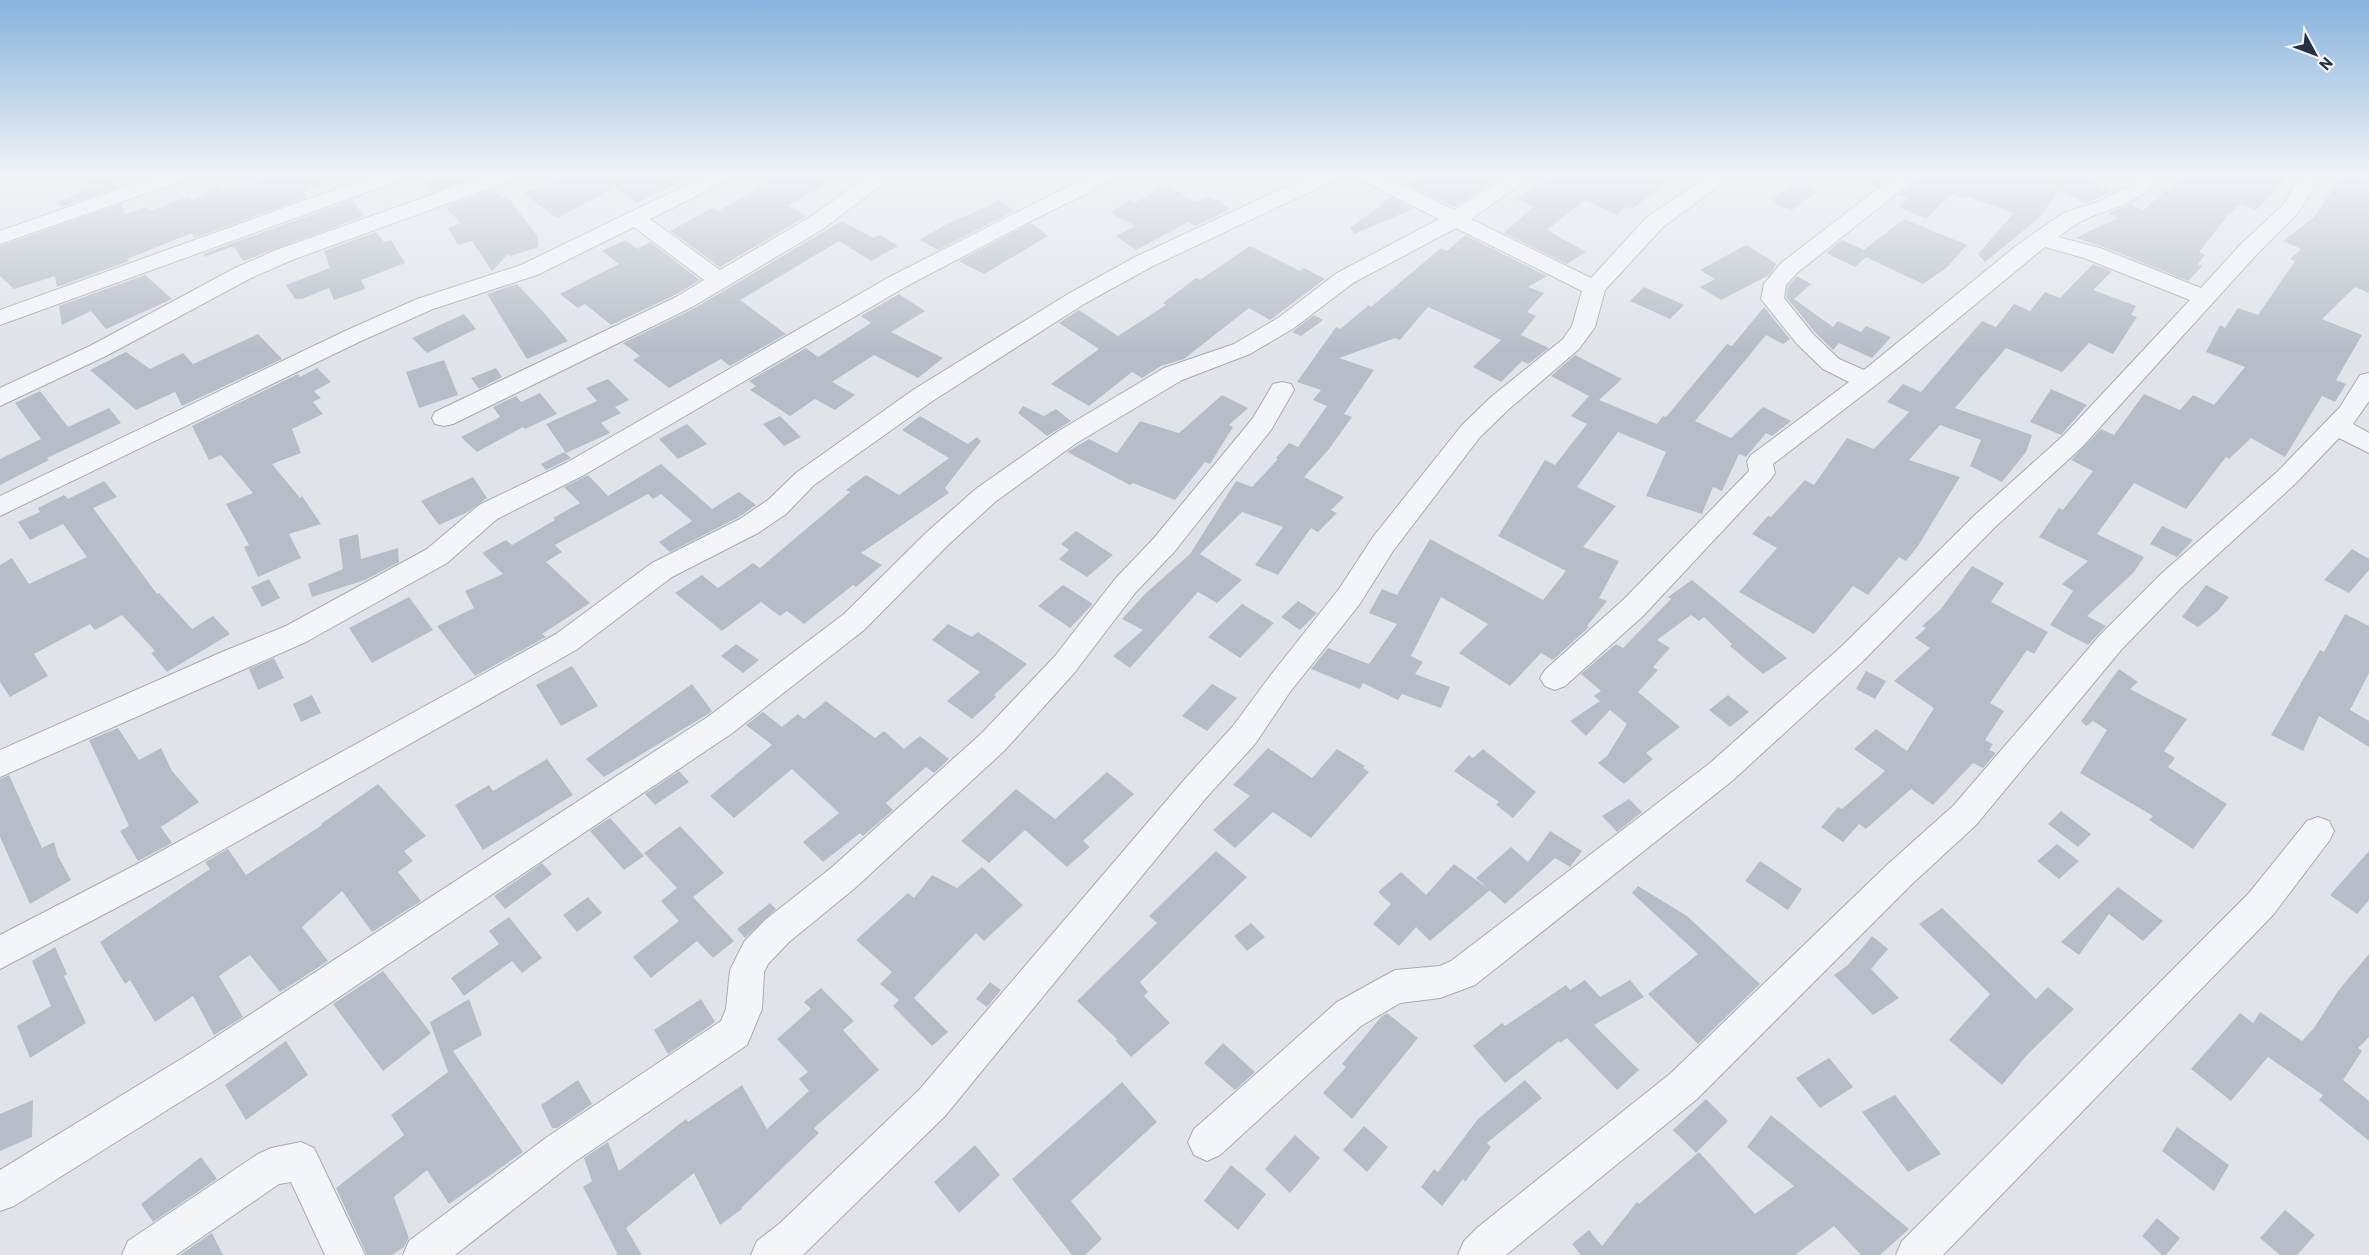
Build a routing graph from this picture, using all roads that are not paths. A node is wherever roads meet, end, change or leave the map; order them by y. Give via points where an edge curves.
1 (16, 233) edge
2 (237, 233) edge
3 (347, 233) edge
4 (603, 233) edge
5 (655, 233) edge
6 (800, 233) edge
7 (991, 233) edge
8 (1206, 233) edge
9 (1431, 233) edge
10 (1480, 233) edge
11 (1645, 233) edge
12 (1834, 233) edge
13 (2051, 233) edge
14 (2266, 233) edge
15 (0, 238) edge
16 (2042, 239) junction
17 (718, 280) junction
18 (1594, 288) junction
19 (2205, 298) junction
20 (0, 318) edge
21 (1867, 381) junction
22 (2369, 381) edge
23 (1282, 390) dead end
24 (0, 398) edge
25 (444, 418) dead end
26 (2337, 426) junction
27 (2369, 444) edge
28 (0, 507) edge
29 (1555, 678) dead end
30 (0, 764) edge
31 (2318, 831) dead end
32 (0, 953) edge
33 (1207, 1142) dead end
34 (0, 1192) edge
35 (142, 1255) edge
36 (345, 1255) edge
37 (423, 1255) edge
38 (771, 1255) edge
39 (1478, 1255) edge
40 (1916, 1255) edge

1 - 15 street
2 - 20 street
3 - 24 street via 243,273 98,351
4 - 28 street via 529,270 425,304 353,336
5 - 17 street
6 - 17 street
7 - 30 street via 899,281 575,469 489,512 437,556 296,634
8 - 32 street via 1076,299 922,396 806,479 777,507 749,526 662,570 566,642
9 - 34 street via 1346,278 1286,323 1242,349 1173,374 1066,438 986,495 854,622 720,725 207,1064
10 - 18 street
11 - 18 street
12 - 21 street via 1789,267 1775,284 1772,299 1831,364
13 - 16 street
14 - 19 street
16 - 19 street via 2092,253
16 - 21 street
17 - 25 street via 684,302
18 - 38 street via 1583,327 1571,344 1471,431 1244,735 932,1102
19 - 33 street via 2073,441 1852,654 1721,772 1463,973 1440,982 1395,987 1349,1014
21 - 29 street via 1760,461 1762,473 1633,608
22 - 26 street
23 - 37 street via 1262,424 1164,545 1125,586 1065,664 993,742 756,953 747,970 744,1009 734,1033 560,1150
26 - 27 street
26 - 39 street via 2286,478 2171,580 2111,642 1965,815 1684,1086
31 - 40 street via 2261,904
35 - 36 street via 271,1167 301,1161

